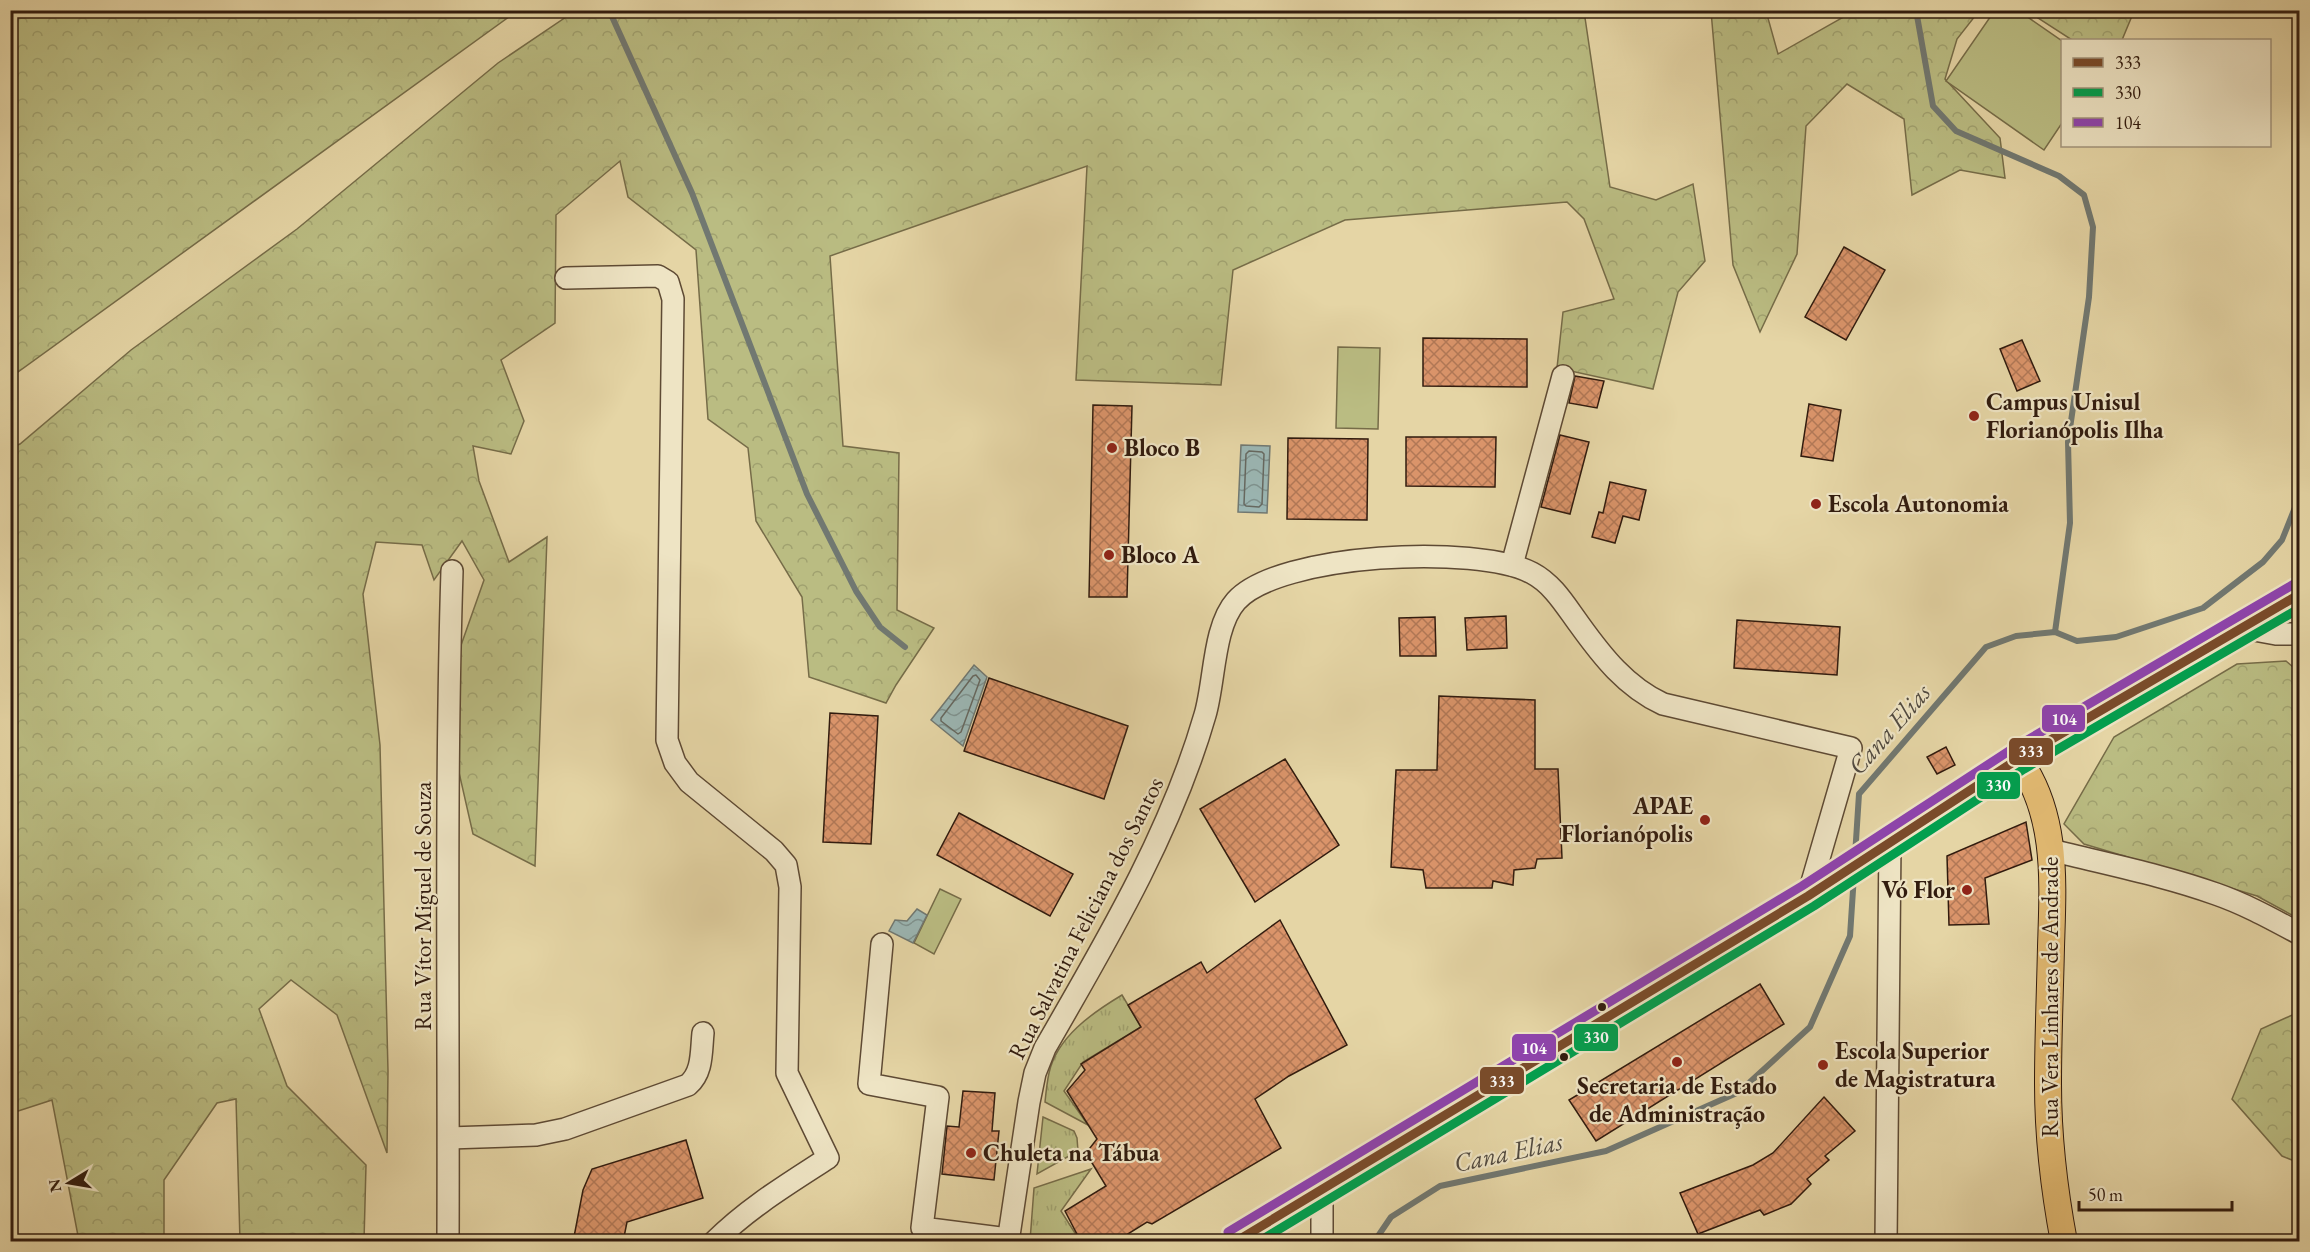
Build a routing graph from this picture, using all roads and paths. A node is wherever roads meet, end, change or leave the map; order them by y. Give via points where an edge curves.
1 (566, 278) dead end
2 (1563, 376) dead end
3 (1512, 565) junction
4 (452, 571) dead end
5 (2300, 594) edge
6 (2243, 628) junction
7 (2300, 634) edge
8 (2018, 759) junction
9 (1890, 842) junction
10 (2051, 850) junction
11 (1808, 896) junction
12 (2300, 934) edge
13 (882, 944) dead end
14 (703, 1033) dead end
15 (448, 1138) junction
16 (1322, 1187) junction
17 (1008, 1240) edge
18 (448, 1242) edge
19 (714, 1242) edge
20 (1234, 1242) edge
21 (1322, 1242) edge
22 (1886, 1242) edge
23 (2064, 1242) edge

1 - 19 street via 658,276 668,282 674,299 667,740 675,763 689,782 786,865 790,887 787,1073 828,1158 766,1198
2 - 3 street
3 - 11 street, Rua Salvatina Feliciana dos Santos via 1547,584 1599,652 1644,695 1663,704 1851,748
3 - 17 street, Rua Salvatina Feliciana dos Santos via 1434,557 1330,564 1288,574 1252,589 1236,601 1219,640 1208,704 1183,784 1137,882 1035,1073
4 - 15 street, Rua Vítor Miguel de Souza via 447,728
5 - 6 main road
6 - 7 street
6 - 8 main road
8 - 9 main road
8 - 10 main road, Rua Vera Linhares de Andrade via 2038,791
9 - 11 main road
9 - 22 street
10 - 12 street via 2216,894
10 - 23 main road, Rua Vera Linhares de Andrade via 2049,1133
11 - 16 main road
13 - 17 street via 869,1084 938,1096 922,1228
14 - 15 street via 699,1069 688,1085 566,1129 536,1135
15 - 18 street, Rua Vítor Miguel de Souza
16 - 20 main road
16 - 21 street

